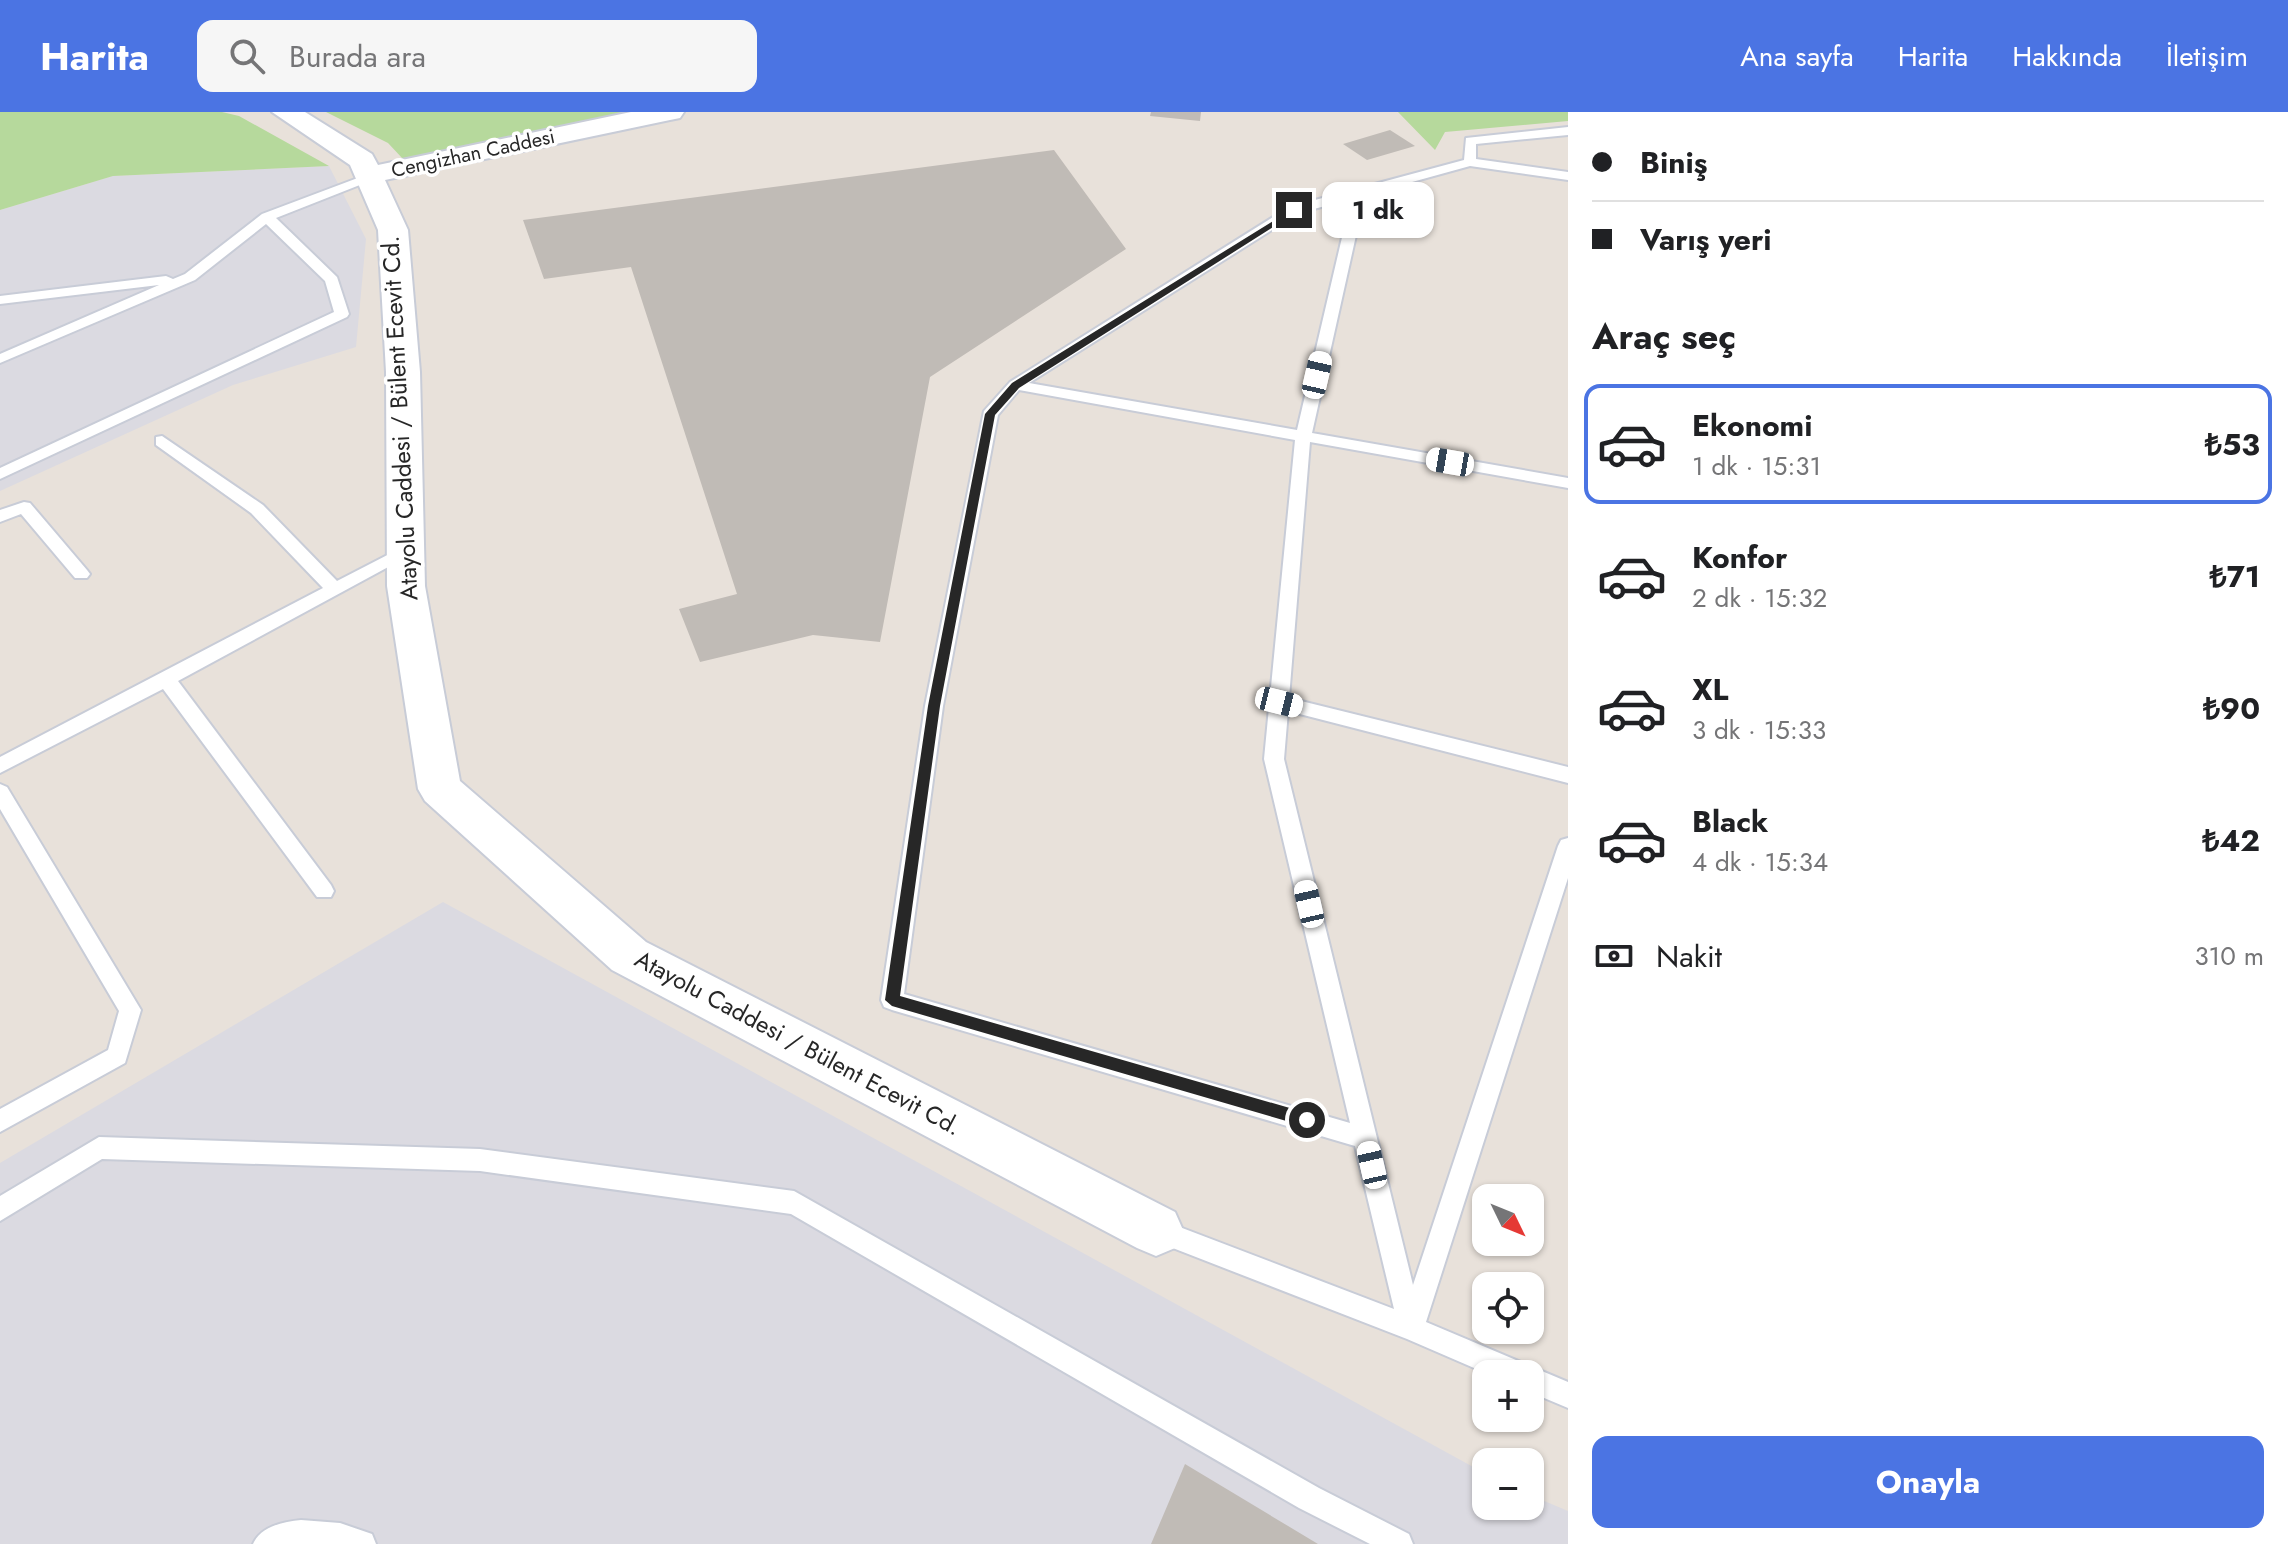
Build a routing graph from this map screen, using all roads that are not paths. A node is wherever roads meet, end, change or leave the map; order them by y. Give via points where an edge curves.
1 (286, 112) edge
2 (670, 112) edge
3 (1568, 131) edge
4 (1470, 162) junction
5 (1568, 176) edge
6 (368, 177) junction
7 (1359, 192) junction
8 (267, 217) junction
9 (190, 277) junction
10 (0, 300) edge
11 (0, 359) edge
12 (1015, 385) junction
13 (1303, 436) junction
14 (162, 441) dead end
15 (0, 474) edge
16 (1568, 483) edge
17 (0, 516) edge
18 (405, 553) junction
19 (81, 574) dead end
20 (335, 590) junction
21 (166, 679) junction
22 (1279, 702) junction
23 (0, 766) edge
24 (1568, 775) edge
25 (0, 792) edge
26 (1568, 846) edge
27 (324, 891) dead end
28 (0, 1121) edge
29 (1366, 1138) junction
30 (0, 1209) edge
31 (1156, 1230) joint
32 (1411, 1328) junction
33 (1485, 1360) edge
34 (1544, 1385) edge
35 (1568, 1395) edge
36 (267, 1544) edge
37 (362, 1544) edge
38 (1399, 1544) edge

1 - 6 street, Atayolu Caddesi / Bülent Ecevit Cd. via 362,160
2 - 6 street, Cengizhan Caddesi
3 - 4 lane via 1470,141
4 - 5 lane
4 - 7 lane
6 - 8 lane
6 - 18 street, Atayolu Caddesi / Bülent Ecevit Cd. via 393,230 403,372
7 - 12 lane via 1294,210
7 - 13 lane
8 - 9 lane
8 - 15 lane via 332,280 342,314
9 - 10 lane
9 - 11 lane
12 - 13 lane
12 - 29 lane via 990,414 934,706 892,1000
13 - 16 lane
13 - 22 lane
14 - 20 lane via 257,509
17 - 19 lane via 24,507
18 - 20 lane
18 - 31 street, Atayolu Caddesi / Bülent Ecevit Cd. via 440,789 629,956
20 - 21 lane
21 - 23 lane
21 - 27 lane
22 - 24 lane
22 - 29 lane via 1274,759
25 - 28 lane via 130,1010 117,1056
26 - 32 lane
29 - 32 lane
30 - 38 lane via 99,1148 480,1160 794,1203 1309,1498
31 - 32 lane
32 - 33 lane
34 - 35 lane
36 - 37 lane via 278,1536 340,1535

